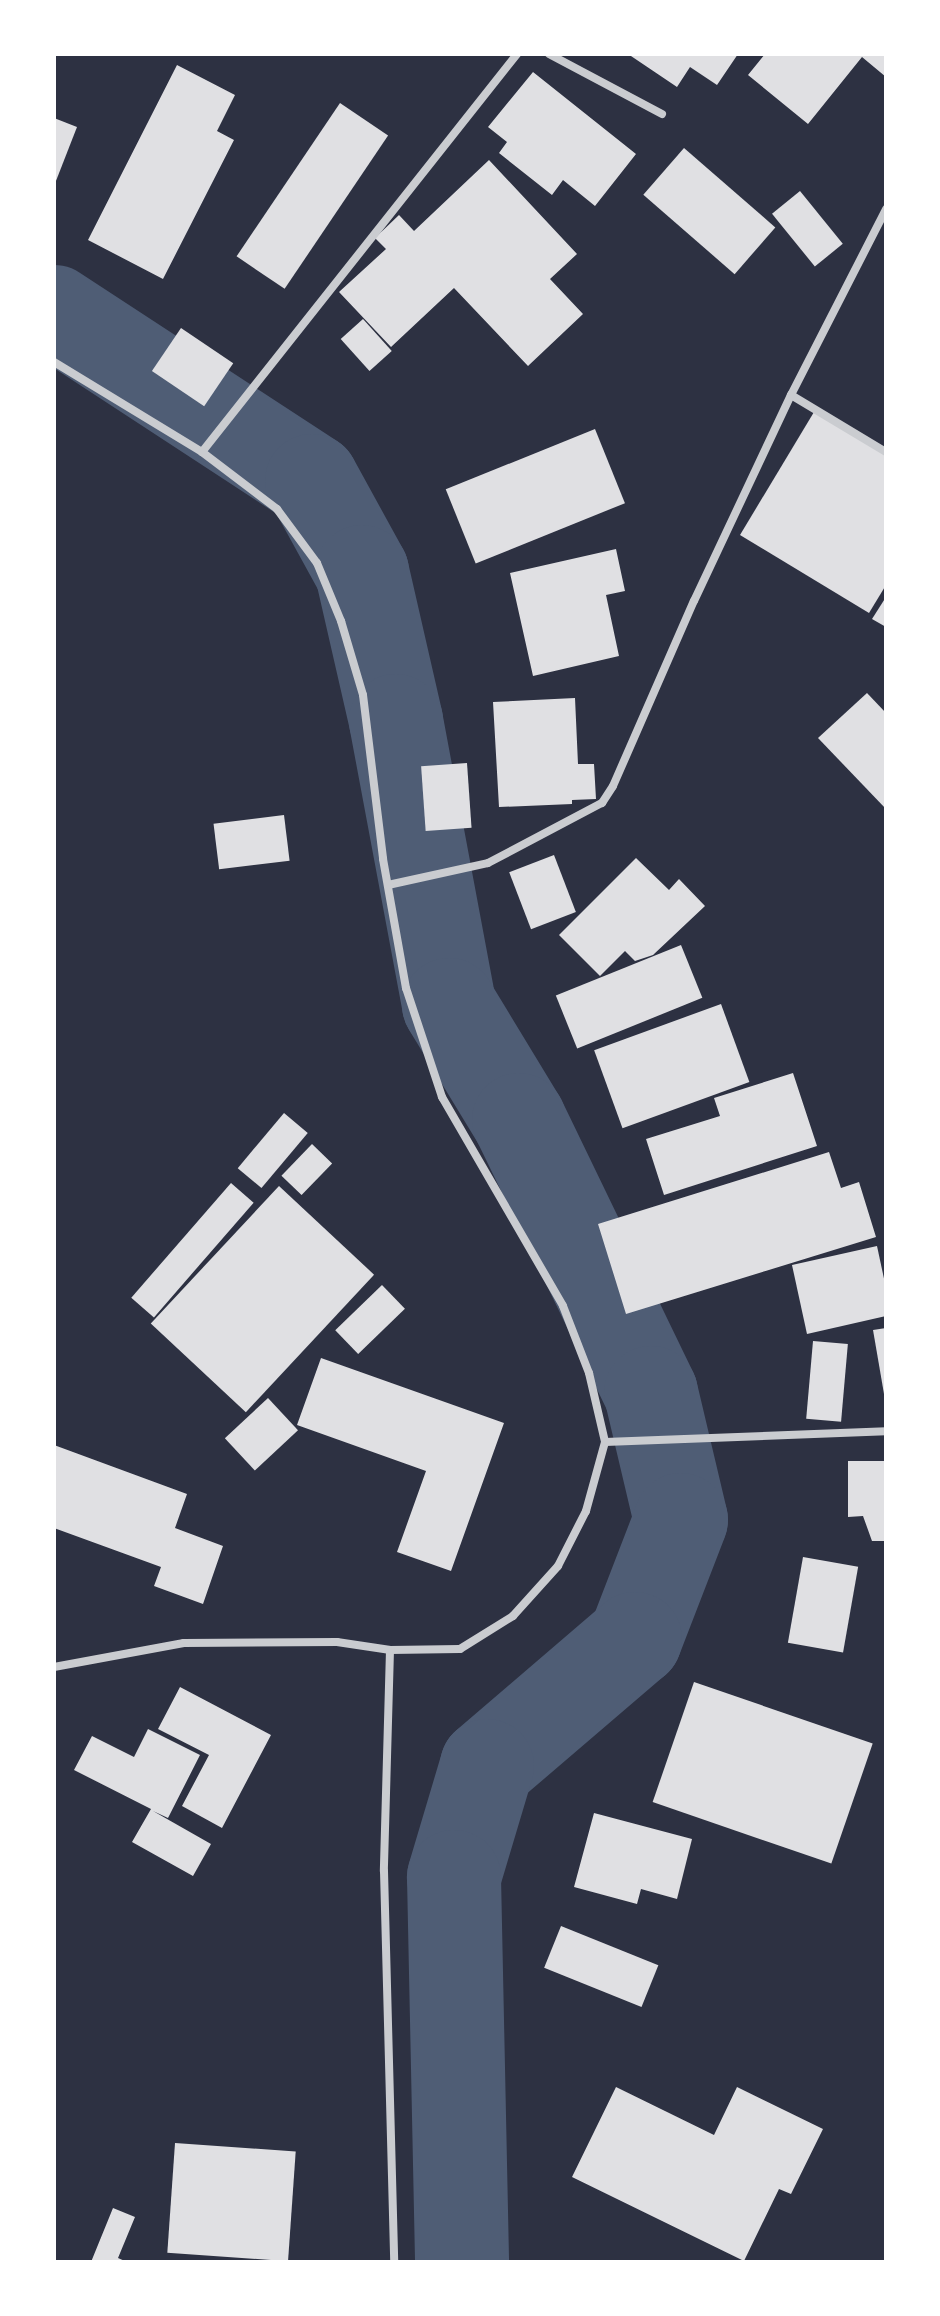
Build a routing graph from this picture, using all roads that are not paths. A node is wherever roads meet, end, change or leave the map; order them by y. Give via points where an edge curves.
1 (517, 54) edge
2 (549, 54) edge
3 (662, 114) dead end
4 (886, 209) edge
5 (54, 362) edge
6 (791, 395) junction
7 (204, 451) junction
8 (886, 452) edge
9 (391, 884) junction
10 (886, 1431) edge
11 (607, 1443) junction
12 (390, 1650) junction
13 (54, 1667) edge
14 (394, 2262) edge

1 - 7 street
2 - 3 street
4 - 6 street
5 - 7 street
6 - 8 street
6 - 9 street via 602,803 488,863
7 - 9 street via 277,509 317,563 363,695
9 - 11 street via 406,988 442,1097 563,1306 589,1373
10 - 11 street
11 - 12 street via 586,1511 558,1566 513,1616 460,1649
12 - 13 street via 337,1642 184,1643
12 - 14 street via 384,1871

